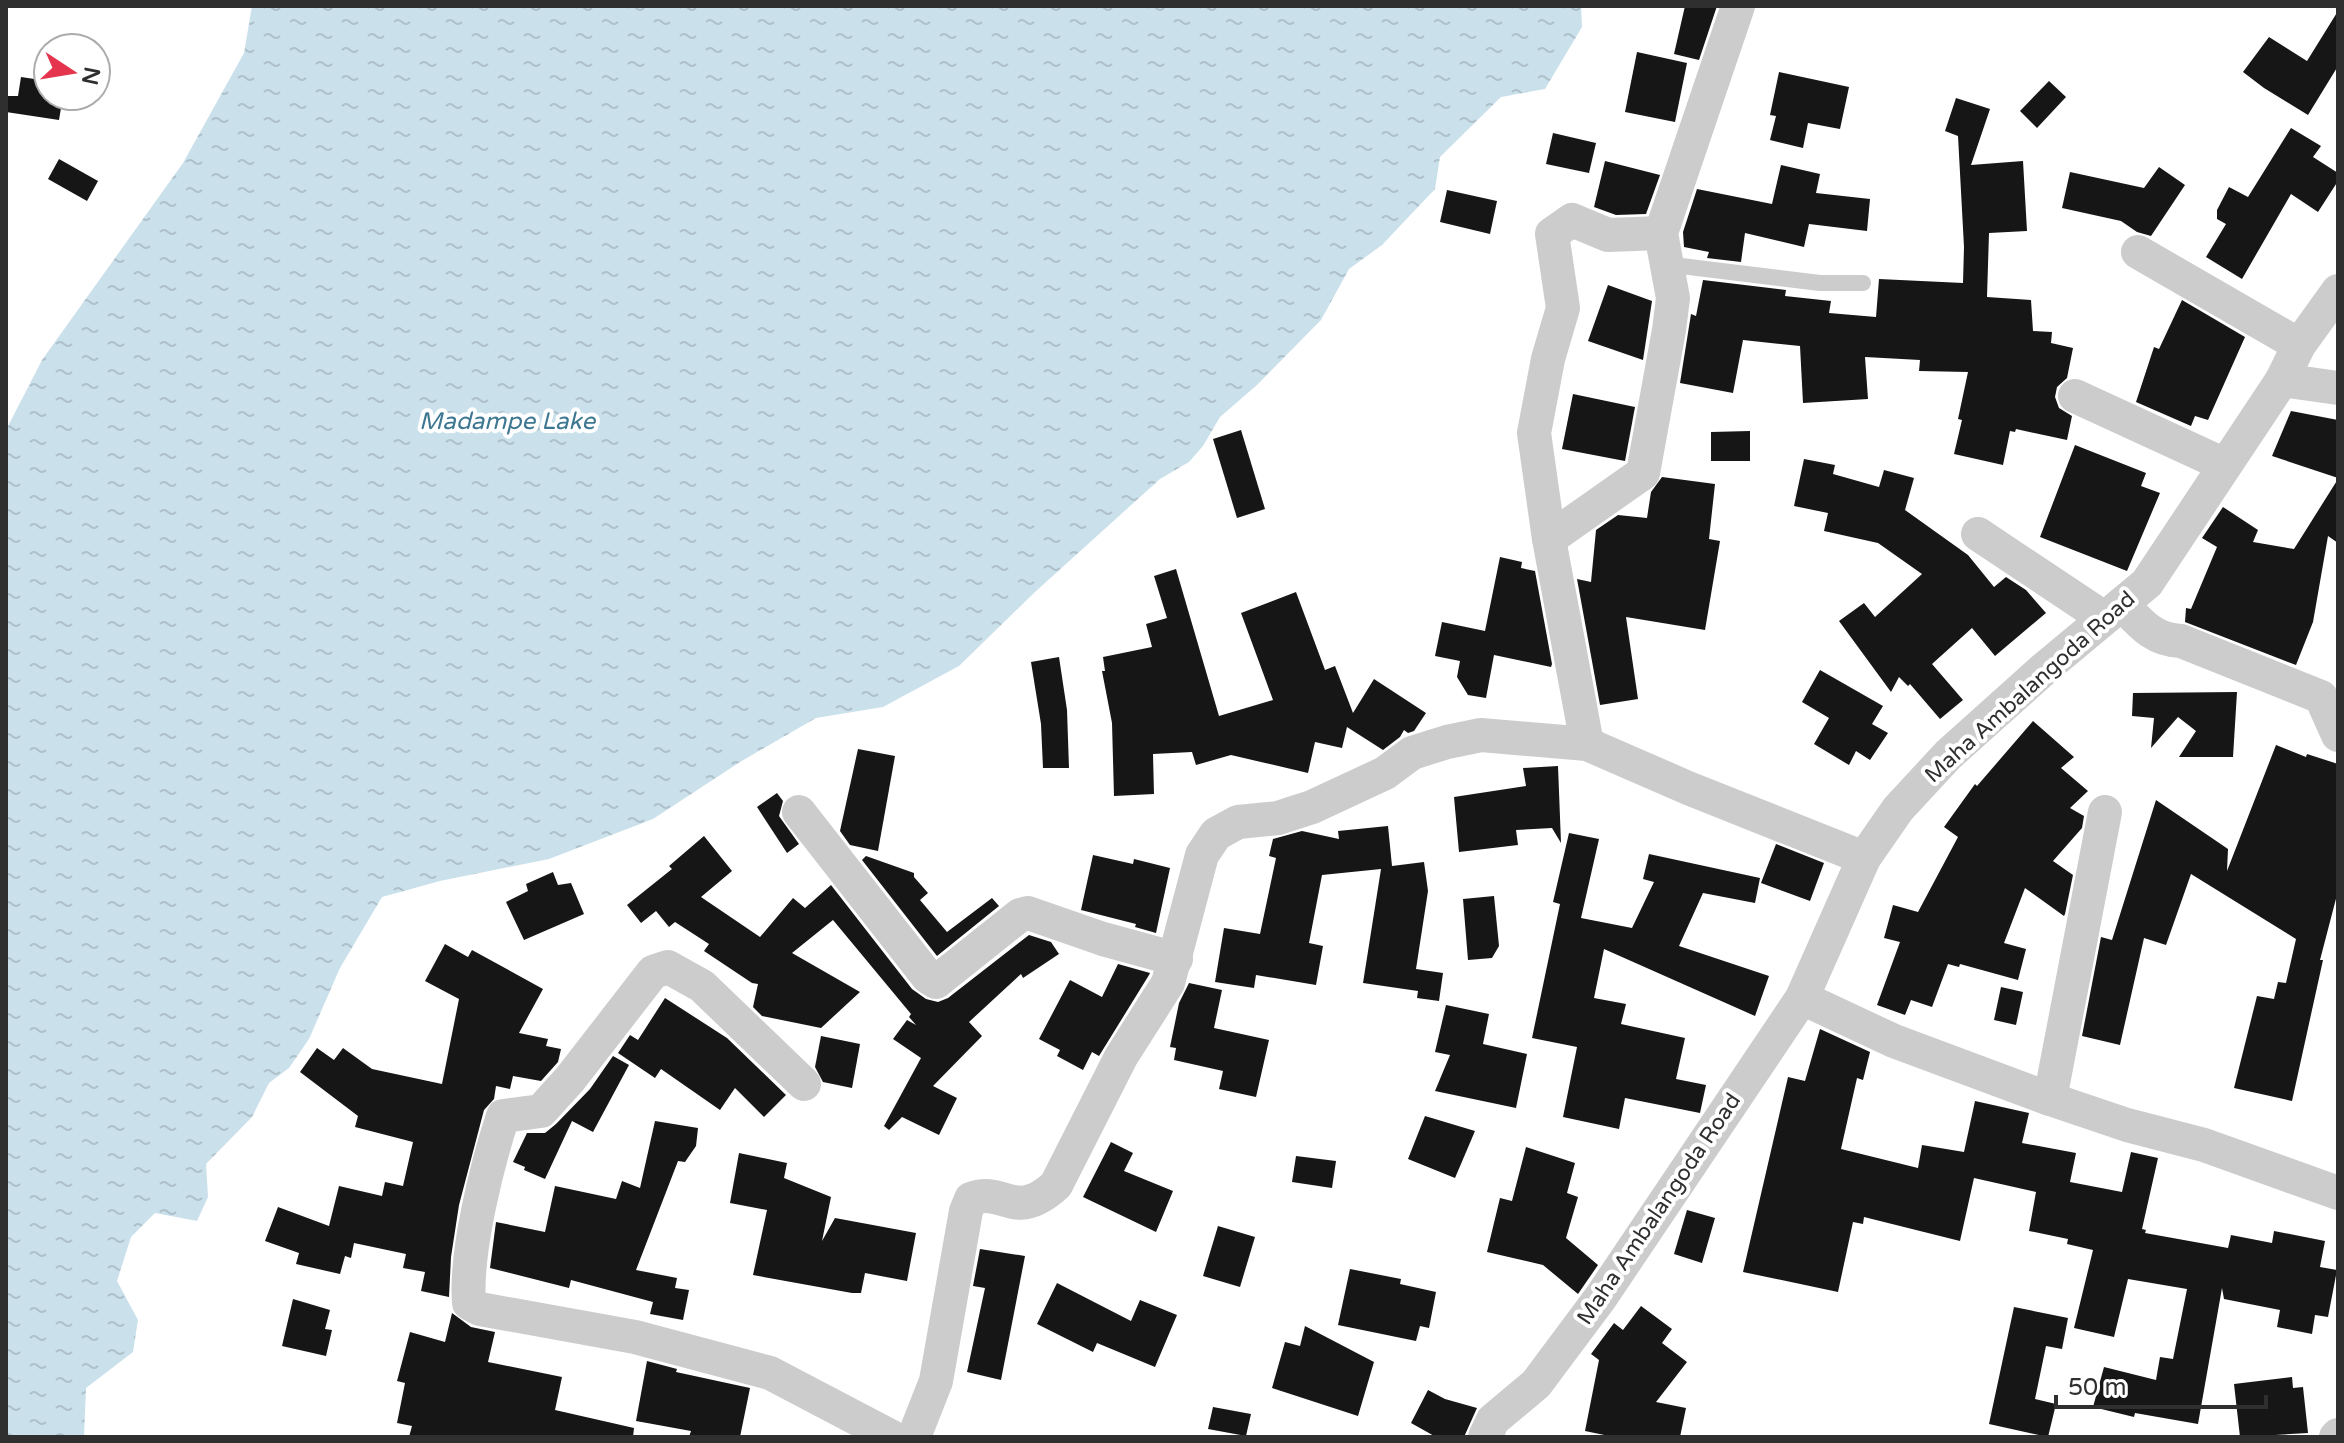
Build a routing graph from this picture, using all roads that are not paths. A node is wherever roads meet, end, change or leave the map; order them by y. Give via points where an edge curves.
1 (1738, 6) edge
2 (1663, 249) junction
3 (2138, 252) dead end
4 (1863, 283) dead end
5 (2338, 291) edge
6 (2299, 345) junction
7 (2282, 380) junction
8 (2338, 388) edge
9 (2075, 396) dead end
10 (2225, 465) junction
11 (1978, 534) dead end
12 (1549, 539) junction
13 (2113, 611) junction
14 (2338, 735) edge
15 (1587, 744) junction
16 (799, 812) dead end
17 (2105, 812) dead end
18 (1864, 858) junction
19 (1176, 959) junction
20 (1802, 998) junction
21 (804, 1084) dead end
22 (2050, 1099) junction
23 (2338, 1193) edge
24 (892, 1437) edge
25 (914, 1437) edge
26 (1485, 1437) edge

1 - 2 street
2 - 4 lane via 1820,283
2 - 12 street via 1673,298 1643,473
2 - 12 street via 1572,220 1552,234 1563,308 1534,433
3 - 6 street
5 - 6 street, Maha Ambalangoda Road
6 - 7 street, Maha Ambalangoda Road
7 - 8 street
7 - 10 street, Maha Ambalangoda Road
9 - 10 street
10 - 13 street, Maha Ambalangoda Road via 2147,583
11 - 13 street
12 - 15 street
13 - 14 street via 2159,638 2181,641 2321,697
13 - 18 street, Maha Ambalangoda Road via 1948,755 1898,809
15 - 18 street
15 - 19 street via 1481,735 1447,742 1412,753 1385,773 1312,807 1278,818 1238,822 1216,834 1202,855
16 - 19 street via 936,982 1028,913
17 - 22 street
18 - 20 street, Maha Ambalangoda Road
19 - 25 street via 1168,983 1121,1057 1056,1185 1039,1200 1020,1204 971,1199 936,1381
20 - 22 street via 1894,1041
20 - 26 street, Maha Ambalangoda Road via 1601,1297 1536,1384 1493,1420
21 - 24 street via 702,986 668,967 653,972 541,1111 503,1116 485,1180 469,1303 635,1337 770,1373
22 - 23 street via 2204,1145

